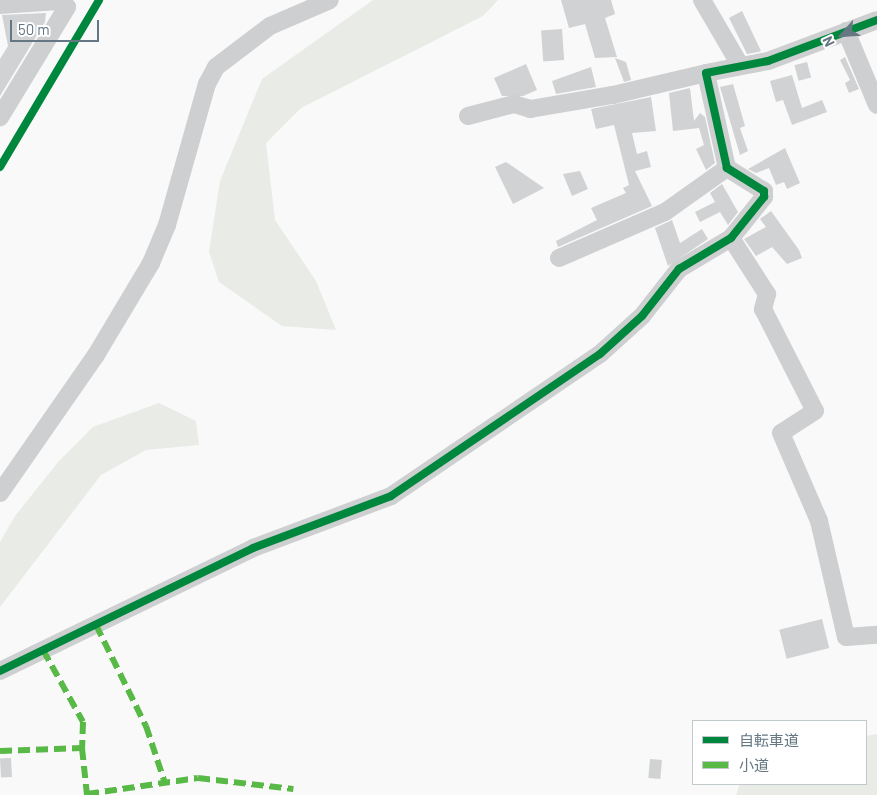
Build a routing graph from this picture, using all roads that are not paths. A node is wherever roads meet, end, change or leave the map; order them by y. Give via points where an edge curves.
1 (330, 0) edge
2 (702, 0) edge
3 (26, 2) edge
4 (0, 5) edge
5 (877, 20) edge
6 (846, 31) junction
7 (740, 65) junction
8 (706, 73) junction
9 (877, 105) edge
10 (468, 116) dead end
11 (0, 117) edge
12 (727, 168) junction
13 (731, 238) junction
14 (559, 258) dead end
15 (0, 493) edge
16 (877, 635) edge
17 (0, 671) edge

1 - 15 street via 270,26 216,67 207,84 167,225 151,263 96,355
2 - 7 street
3 - 4 street
3 - 11 street via 59,1 67,7 66,14 40,48
5 - 6 street
6 - 7 street via 768,61
6 - 9 street
7 - 8 street
8 - 10 street via 612,95 530,109 514,104
8 - 12 street
12 - 13 street via 764,192
12 - 14 street via 665,212
13 - 16 street via 767,294 763,309 815,411 782,433 819,521 846,637
13 - 17 street via 679,270 642,316 600,354 391,496 254,548

